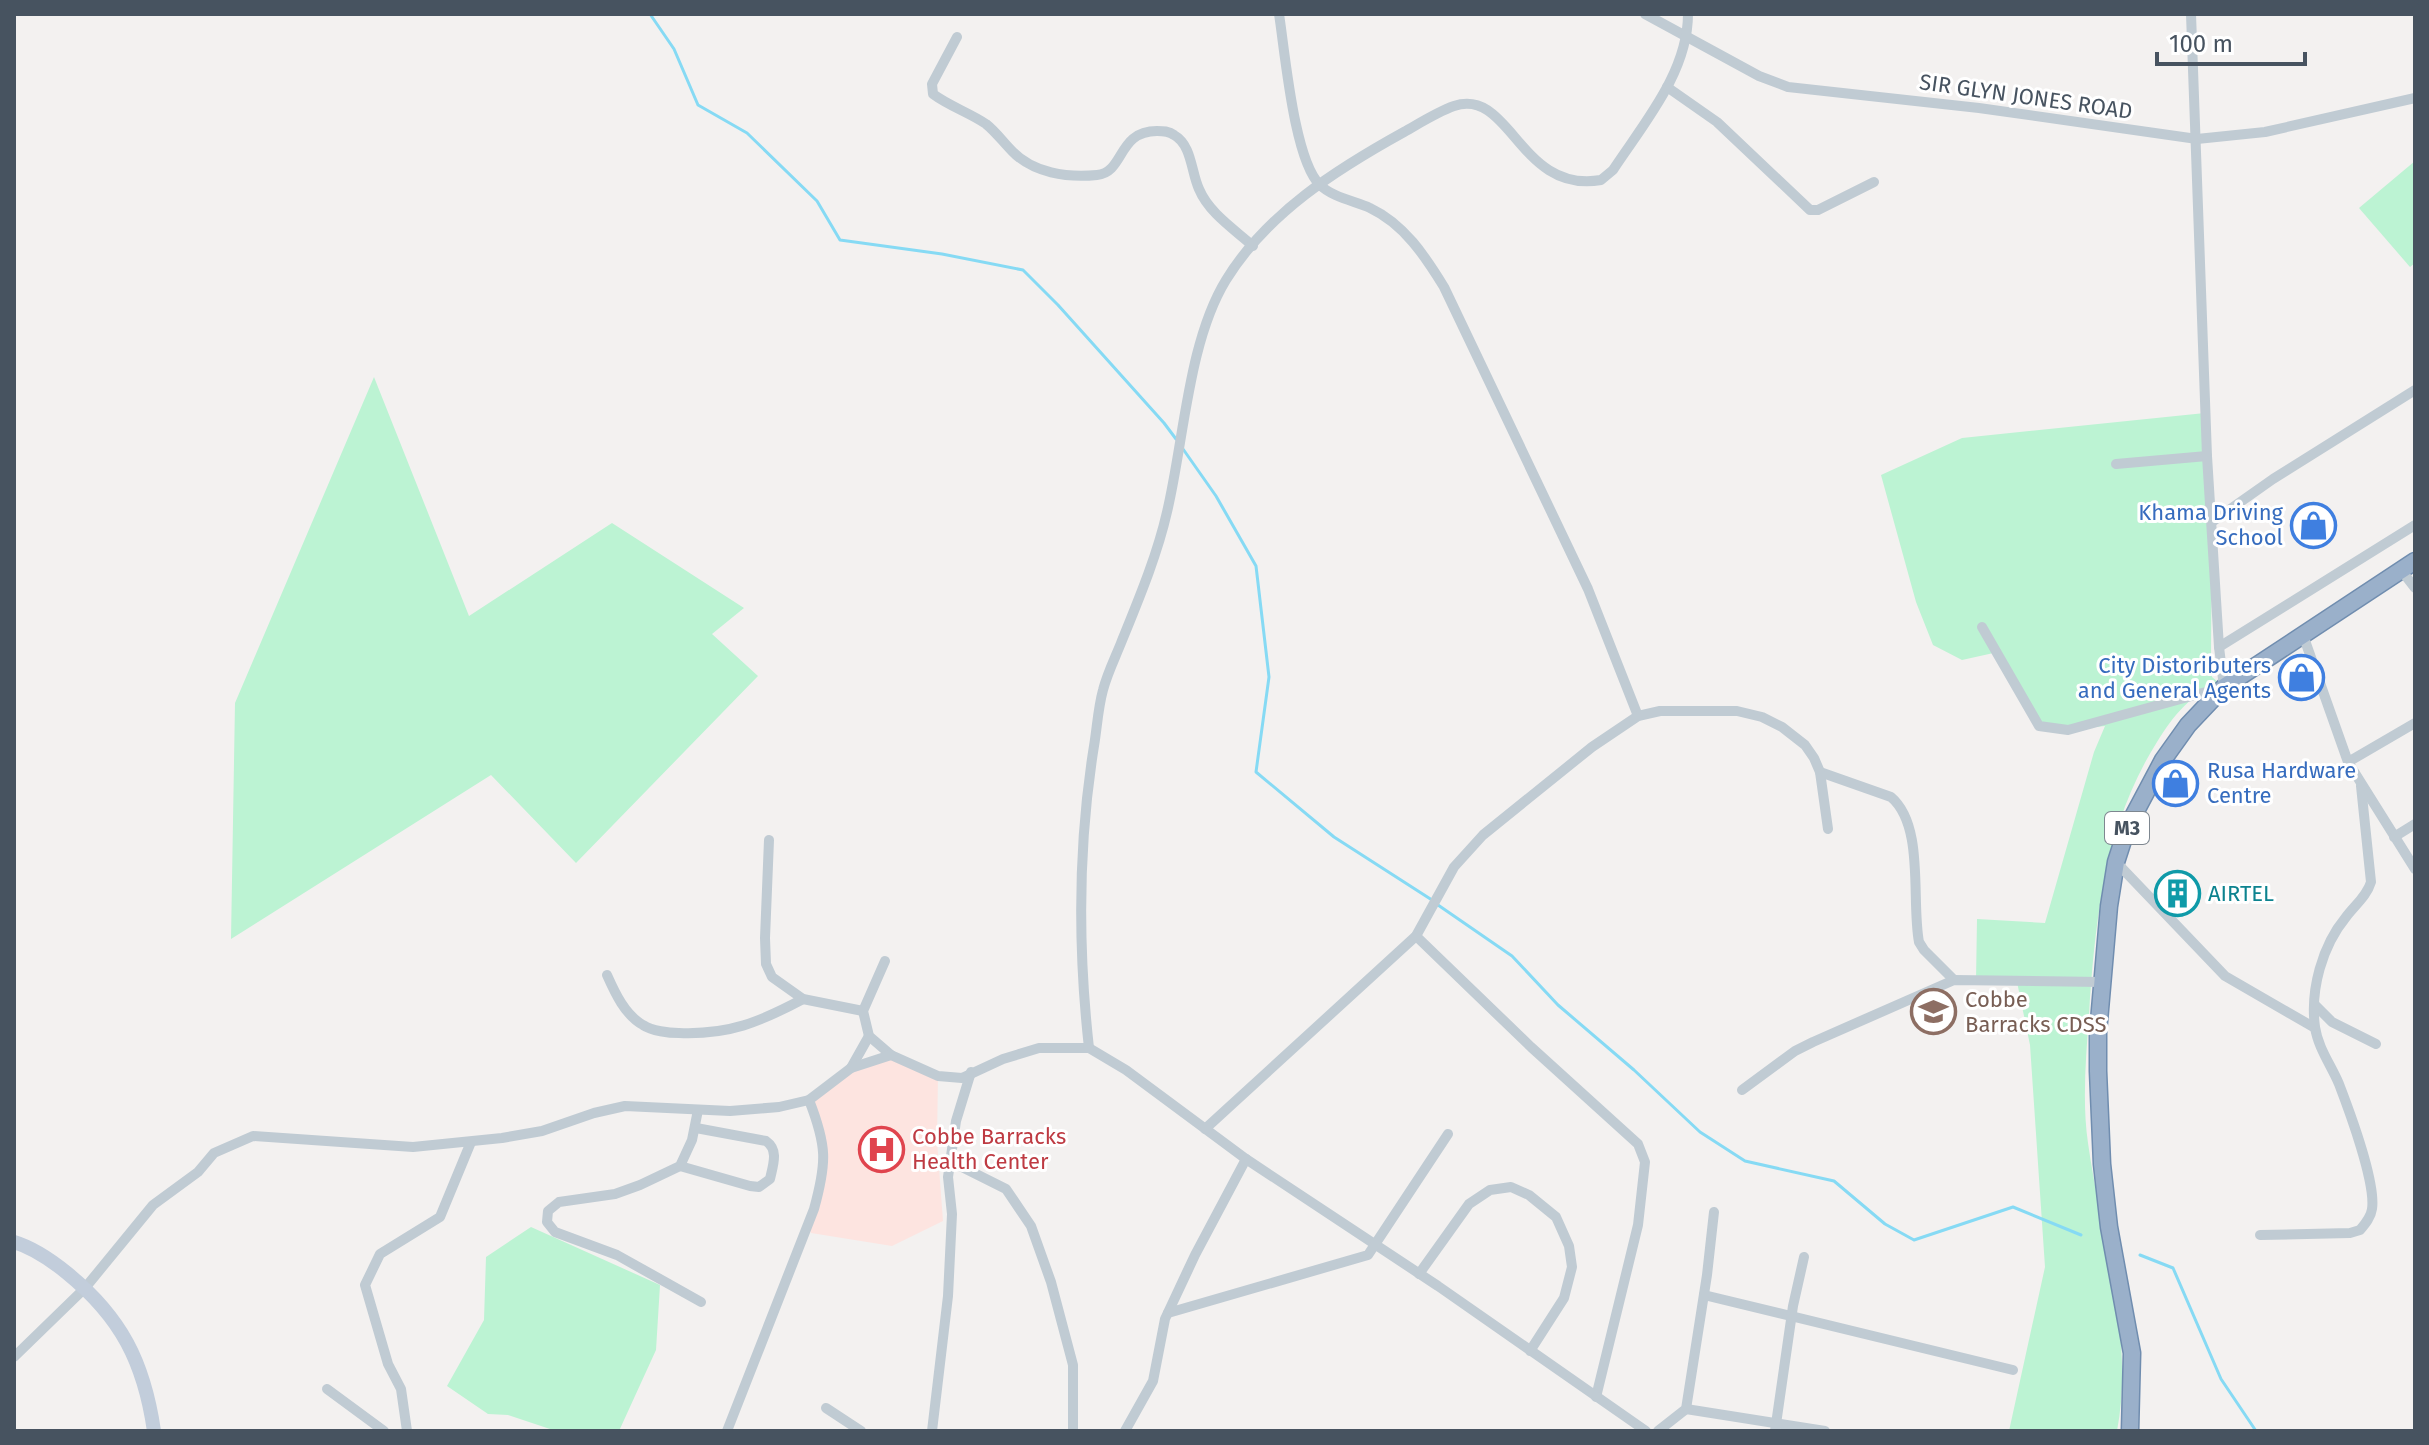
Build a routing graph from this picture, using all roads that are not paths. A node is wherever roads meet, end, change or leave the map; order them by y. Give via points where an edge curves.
1 (1279, 14) edge
2 (1645, 14) edge
3 (1688, 14) edge
4 (2191, 14) edge
5 (1688, 35) junction
6 (957, 37) dead end
7 (1667, 87) junction
8 (2415, 98) edge
9 (2197, 139) junction
10 (1874, 182) dead end
11 (1318, 183) junction
12 (1253, 246) junction
13 (2415, 390) edge
14 (2207, 456) junction
15 (2116, 464) dead end
16 (2212, 522) junction
17 (2415, 525) edge
18 (2408, 566) edge
19 (2415, 588) edge
20 (1982, 627) dead end
21 (2303, 635) junction
22 (2219, 647) junction
23 (2224, 687) junction
24 (1638, 716) junction
25 (2415, 723) edge
26 (2348, 762) junction
27 (1820, 772) junction
28 (2361, 786) junction
29 (2415, 824) edge
30 (1828, 829) dead end
31 (2394, 837) junction
32 (769, 840) dead end
33 (2116, 862) junction
34 (2415, 869) edge
35 (1416, 936) junction
36 (885, 961) dead end
37 (607, 975) dead end
38 (1954, 980) junction
39 (2101, 982) junction
40 (803, 999) junction
41 (2315, 1005) junction
42 (863, 1011) junction
43 (2328, 1020) junction
44 (2315, 1026) junction
45 (869, 1036) junction
46 (2376, 1044) dead end
47 (1089, 1048) junction
48 (891, 1055) junction
49 (851, 1068) junction
50 (971, 1072) junction
51 (1742, 1090) dead end
52 (809, 1100) junction
53 (698, 1110) junction
54 (696, 1128) junction
55 (1205, 1129) junction
56 (1448, 1134) dead end
57 (471, 1142) junction
58 (1246, 1159) junction
59 (950, 1161) junction
60 (680, 1166) junction
61 (1714, 1212) dead end
62 (2260, 1235) dead end
63 (14, 1242) edge
64 (1376, 1245) junction
65 (1804, 1257) dead end
66 (1419, 1274) junction
67 (85, 1288) junction
68 (1704, 1295) junction
69 (701, 1302) dead end
70 (1168, 1313) junction
71 (1792, 1315) junction
72 (1530, 1351) junction
73 (14, 1357) edge
74 (2013, 1370) dead end
75 (327, 1389) dead end
76 (1596, 1397) junction
77 (826, 1408) dead end
78 (1686, 1409) junction
79 (1776, 1427) edge
80 (154, 1431) edge
81 (384, 1431) edge
82 (407, 1431) edge
83 (727, 1431) edge
84 (861, 1431) edge
85 (932, 1431) edge
86 (1073, 1431) edge
87 (1126, 1431) edge
88 (1646, 1431) edge
89 (1658, 1431) edge
90 (1825, 1431) edge
91 (2130, 1431) edge

1 - 11 street via 1295,120
2 - 5 street, SIR GLYN JONES ROAD
3 - 5 street
4 - 9 street
5 - 7 street
5 - 9 street, SIR GLYN JONES ROAD via 1788,87
6 - 12 street via 932,84 933,94 986,125 1020,158 1042,171 1098,175 1114,167 1133,138 1150,131 1171,133 1189,155 1205,200
7 - 10 street via 1717,122 1810,210
7 - 11 street via 1601,180 1567,180 1551,172 1525,152 1492,111 1466,104 1445,110
8 - 9 street, SIR GLYN JONES ROAD via 2265,132
9 - 14 street
11 - 12 street
11 - 24 street via 1400,229 1444,287 1588,589
12 - 47 street via 1226,280 1211,313 1196,361 1167,515 1103,691 1085,805 1081,980
13 - 16 street
14 - 15 street
14 - 16 street
16 - 22 street
17 - 22 street
18 - 19 street
18 - 21 highway, M3
20 - 23 street via 2039,726 2068,730
21 - 23 highway, M3
21 - 26 street
22 - 23 street
23 - 33 highway, M3 via 2163,760 2136,807
24 - 27 street via 1684,710 1762,717 1805,745
24 - 35 street via 1483,835 1454,867
25 - 26 street
26 - 28 street
27 - 30 street
27 - 38 street via 1898,803 1910,832 1919,942
28 - 31 street
28 - 41 street via 2371,882 2333,937
29 - 31 street
31 - 34 street
32 - 40 street via 766,964 772,977
33 - 39 highway, M3
33 - 44 street via 2225,976
35 - 55 street
35 - 76 street via 1642,1153 1638,1225
36 - 42 street
37 - 40 street via 617,998 642,1025 669,1033 738,1029
38 - 39 street
38 - 51 street via 1795,1051
39 - 91 highway, M3 via 2102,1164 2132,1353
40 - 42 street
41 - 43 street
41 - 44 street
42 - 45 street
43 - 44 street
43 - 46 street
44 - 62 street via 2351,1118 2372,1211 2360,1230 2350,1233
45 - 48 street
45 - 49 street
47 - 50 street via 1039,1048
47 - 55 street
48 - 49 street
48 - 50 street via 938,1076 962,1078
49 - 52 street
50 - 59 street
52 - 53 street via 779,1107
52 - 83 street via 824,1140 821,1184
53 - 54 street
53 - 57 street via 625,1106 542,1131
54 - 60 street
54 - 60 street via 766,1141 775,1152 770,1179 750,1186
55 - 58 street
56 - 64 street
57 - 67 street via 413,1147 253,1136 236,1142 214,1153 198,1172 153,1205
57 - 82 street via 440,1217 380,1254 365,1285 388,1364 401,1389
58 - 64 street
58 - 70 street
59 - 85 street via 948,1296
59 - 86 street via 1006,1189 1031,1226 1073,1365
60 - 69 street via 615,1194 559,1202 548,1211 547,1222 555,1232 617,1255
61 - 68 street
63 - 67 main road via 37,1252
64 - 66 street
64 - 70 street via 1359,1259
65 - 71 street
66 - 72 street
66 - 72 street via 1469,1204 1490,1190 1511,1187 1529,1195 1556,1217 1572,1267 1564,1298
67 - 73 street
67 - 80 main road via 118,1324 133,1352
68 - 71 street
68 - 78 street
70 - 87 street via 1153,1381
71 - 74 street
71 - 79 street
72 - 76 street
75 - 81 street
76 - 88 street
77 - 84 street
78 - 79 street
78 - 89 street
79 - 90 street

